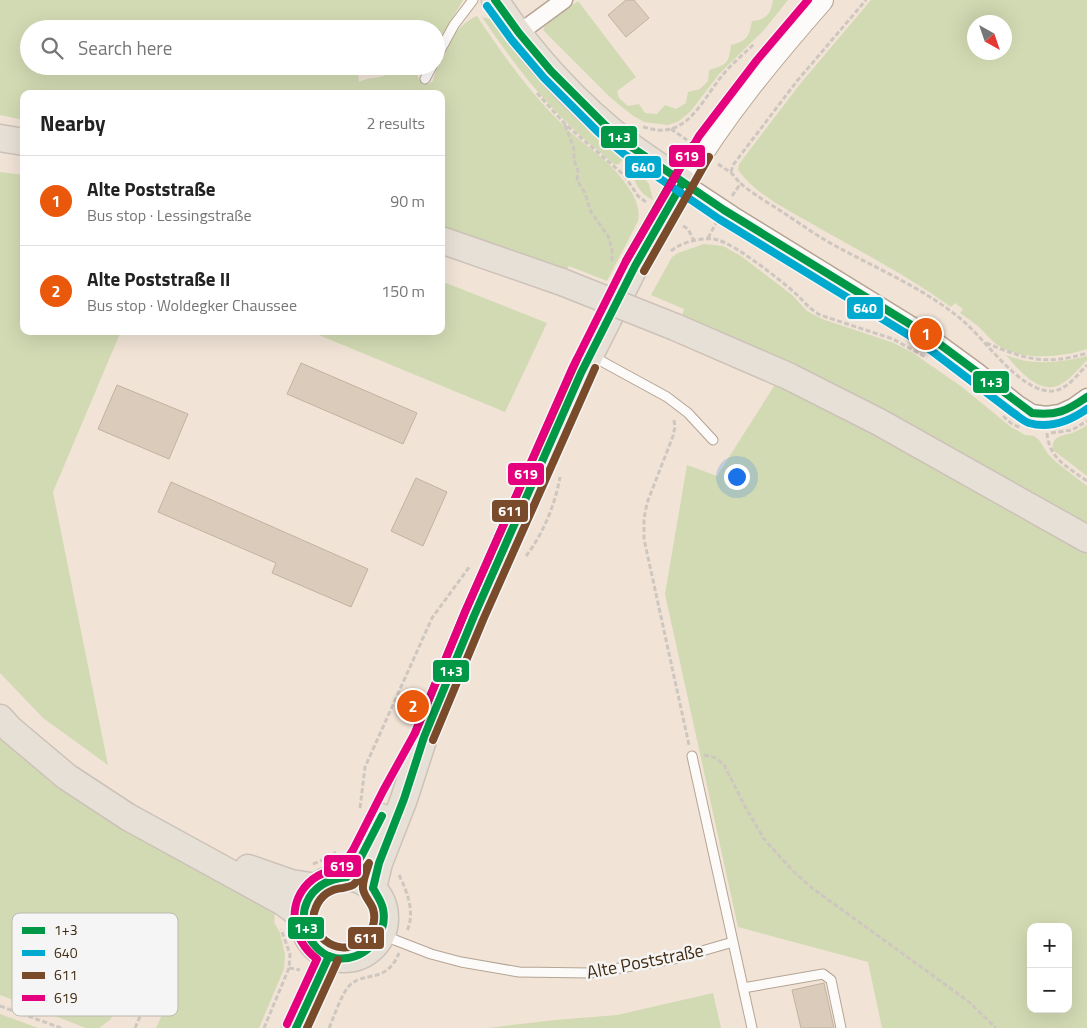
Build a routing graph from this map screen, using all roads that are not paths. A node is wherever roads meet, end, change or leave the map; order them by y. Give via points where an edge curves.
1 (473, 0) edge
2 (495, 0) edge
3 (564, 0) edge
4 (821, 0) edge
5 (519, 33) junction
6 (445, 42) edge
7 (427, 75) edge
8 (425, 79) dead end
9 (683, 182) junction
10 (445, 241) edge
11 (590, 354) junction
12 (1087, 397) edge
13 (713, 440) dead end
14 (1087, 539) edge
15 (0, 718) edge
16 (424, 737) junction
17 (692, 756) road end
18 (347, 876) junction
19 (317, 887) junction
20 (373, 888) junction
21 (287, 893) junction
22 (304, 918) junction
23 (392, 939) junction
24 (733, 942) junction
25 (329, 956) junction
26 (744, 988) junction
27 (296, 1028) edge
28 (752, 1028) edge
29 (841, 1028) edge

1 - 6 lane
2 - 5 main road
3 - 5 street
4 - 9 main road via 729,112
5 - 9 main road via 551,71 605,125
7 - 8 lane
9 - 11 main road
9 - 12 street via 926,334 1032,413 1060,413
10 - 14 main road, bridge via 562,282 788,376 879,422
11 - 13 lane via 667,397 688,413
11 - 16 main road
15 - 21 main road via 67,777 128,817
16 - 18 main road via 362,855
16 - 20 main road
17 - 24 lane
18 - 19 main road
18 - 20 main road
19 - 21 main road
19 - 22 main road via 305,906
20 - 23 main road via 380,896
21 - 22 main road
22 - 25 main road via 309,937
23 - 24 lane, Alte Poststraße via 461,962 519,972 590,973 674,959
23 - 25 main road via 353,958
24 - 26 lane
25 - 27 main road
26 - 28 lane
26 - 29 lane via 823,974 831,980

